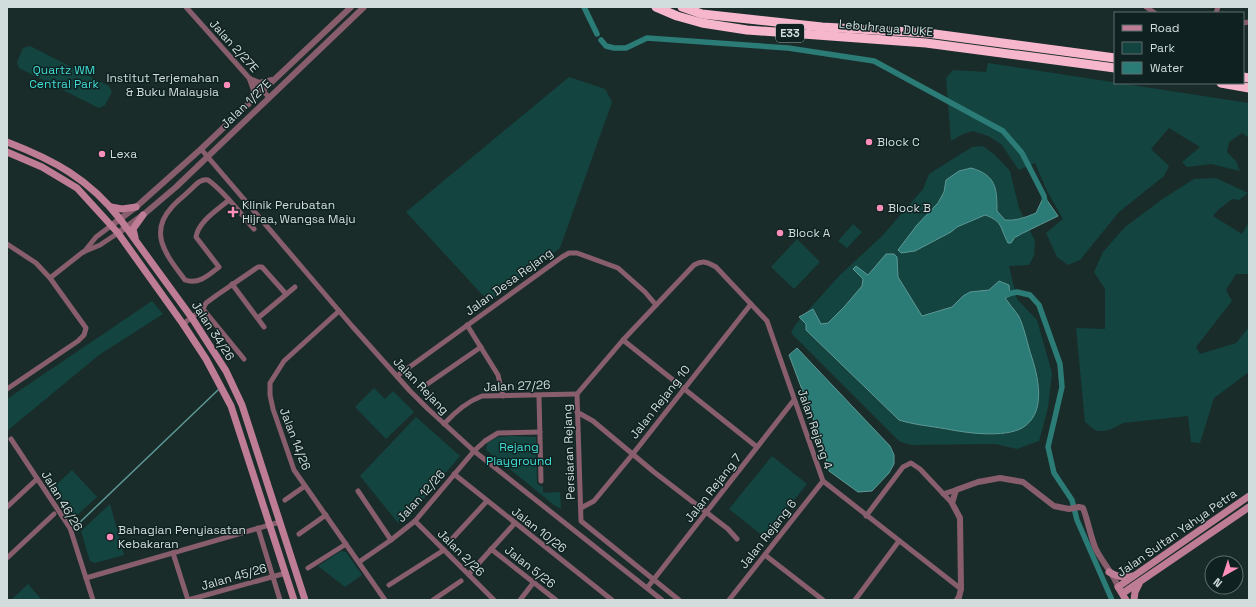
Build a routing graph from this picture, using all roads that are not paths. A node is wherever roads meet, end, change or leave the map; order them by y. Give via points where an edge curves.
1 (186, 7) edge
2 (350, 7) edge
3 (364, 7) edge
4 (656, 7) edge
5 (682, 7) edge
6 (927, 38) junction
7 (1114, 58) edge
8 (1114, 68) edge
9 (251, 80) junction
10 (274, 80) junction
11 (1227, 84) edge
12 (1249, 88) edge
13 (262, 90) junction
14 (269, 97) junction
15 (252, 101) junction
16 (7, 142) edge
17 (201, 148) junction
18 (7, 152) edge
19 (208, 156) junction
20 (176, 187) junction
21 (183, 196) junction
22 (229, 200) junction
23 (111, 207) junction
24 (136, 207) junction
25 (143, 215) junction
26 (120, 219) junction
27 (112, 225) junction
28 (126, 227) junction
29 (254, 229) dead end
30 (118, 233) junction
31 (138, 243) junction
32 (7, 244) edge
33 (83, 252) junction
34 (705, 261) joint
35 (50, 278) junction
36 (232, 284) junction
37 (295, 287) dead end
38 (286, 294) junction
39 (750, 302) junction
40 (656, 305) junction
41 (203, 309) junction
42 (338, 311) junction
43 (745, 311) junction
44 (758, 311) junction
45 (192, 318) junction
46 (258, 318) junction
47 (183, 324) junction
48 (467, 325) junction
49 (264, 327) dead end
50 (623, 340) junction
51 (481, 348) junction
52 (244, 359) dead end
53 (397, 376) junction
54 (423, 387) dead end
55 (684, 388) junction
56 (7, 389) edge
57 (577, 394) junction
58 (503, 396) junction
59 (539, 396) junction
60 (794, 400) junction
61 (577, 412) junction
62 (444, 424) junction
63 (540, 432) junction
64 (11, 439) dead end
65 (757, 447) junction
66 (474, 451) junction
67 (632, 454) junction
68 (454, 474) junction
69 (37, 479) junction
70 (541, 481) dead end
71 (823, 481) junction
72 (305, 486) junction
73 (956, 490) junction
74 (358, 491) dead end
75 (943, 494) junction
76 (1249, 496) edge
77 (285, 500) dead end
78 (487, 500) junction
79 (952, 504) junction
80 (1249, 507) edge
81 (7, 508) edge
82 (580, 508) junction
83 (707, 512) junction
84 (54, 514) dead end
85 (326, 515) junction
86 (866, 516) junction
87 (414, 521) junction
88 (280, 522) junction
89 (515, 523) junction
90 (270, 525) junction
91 (258, 528) junction
92 (300, 534) dead end
93 (452, 539) dead end
94 (738, 539) dead end
95 (391, 540) junction
96 (899, 542) junction
97 (346, 544) junction
98 (491, 549) junction
99 (444, 550) junction
100 (173, 553) junction
101 (765, 555) junction
102 (7, 558) edge
103 (359, 562) junction
104 (308, 568) dead end
105 (1109, 572) junction
106 (286, 573) junction
107 (469, 574) junction
108 (273, 576) junction
109 (1134, 576) junction
110 (86, 578) junction
111 (654, 580) junction
112 (461, 581) dead end
113 (534, 582) junction
114 (1140, 582) junction
115 (389, 584) dead end
116 (647, 588) junction
117 (961, 589) junction
118 (1122, 590) edge
119 (93, 600) edge
120 (188, 600) edge
121 (280, 600) edge
122 (294, 600) edge
123 (305, 600) edge
124 (385, 600) edge
125 (433, 600) edge
126 (494, 600) edge
127 (520, 600) edge
128 (556, 600) edge
129 (612, 600) edge
130 (662, 600) edge
131 (679, 600) edge
132 (729, 600) edge
133 (823, 600) edge
134 (855, 600) edge
135 (957, 600) edge
136 (1133, 600) edge

1 - 9 street, Jalan 2/27E
2 - 10 street, Jalan 1/27E
3 - 14 street, Jalan 1/27E
4 - 6 highway, Lebuhraya DUKE / E33 via 702,23 747,30
5 - 6 highway, Lebuhraya DUKE / E33 via 702,14
6 - 7 highway, Lebuhraya DUKE / E33
6 - 8 highway, Lebuhraya DUKE / E33
9 - 10 street via 259,83
9 - 13 street, Jalan 2/27E
9 - 15 street via 254,90
10 - 13 street, Jalan 1/27E
11 - 12 highway
13 - 14 street, Jalan 2/27E
13 - 15 street, Jalan 1/27E
14 - 19 street, Jalan 1/27E
15 - 17 street, Jalan 1/27E
16 - 23 main road, Jalan 34/26 via 66,169
17 - 19 street, Jalan Rejang
17 - 24 street, Jalan 1/27E
18 - 27 main road, Jalan 34/26 via 42,166 77,188
19 - 20 street, Jalan 1/27E
19 - 42 street, Jalan Rejang
20 - 21 street
20 - 25 street, Jalan 1/27E
21 - 22 street via 205,179 214,184
21 - 22 street via 171,207 160,230 163,248 185,280 191,282 200,280 219,268 196,237 196,231
22 - 29 street
23 - 24 main road
23 - 26 main road, Jalan 34/26
24 - 26 street, Jalan 1/27E
25 - 28 street, Jalan 1/27E
25 - 31 main road via 133,229
26 - 27 street, Jalan 1/27E
26 - 28 main road, Jalan 34/26
27 - 30 main road, Jalan 34/26
27 - 33 street
28 - 30 street, Jalan 1/27E
28 - 31 main road, Jalan 34/26
30 - 33 street
30 - 47 main road, Jalan 34/26
31 - 45 main road, Jalan 34/26
32 - 35 street via 36,263
33 - 35 street
34 - 39 street, Jalan Rejang 4 via 716,267
34 - 40 street, Persiaran Rejang via 694,265
35 - 56 street via 86,328 84,335
36 - 38 street via 258,266 262,267
36 - 41 street via 206,303
36 - 46 street
37 - 38 street
38 - 46 street
39 - 43 street
39 - 44 street, Jalan Rejang 4
40 - 48 street, Jalan Desa Rejang via 618,268 569,253
40 - 50 street, Persiaran Rejang
41 - 45 street
41 - 52 street
42 - 53 street, Jalan Rejang
42 - 72 street, Jalan 14/26 via 290,354 270,383 273,409 294,470
43 - 44 street
43 - 55 street, Jalan Rejang 10
44 - 60 street, Jalan Rejang 4 via 769,325
45 - 47 street
45 - 88 main road, Jalan 34/26 via 226,371 242,404
46 - 49 street
47 - 90 main road, Jalan 34/26 via 232,406
48 - 51 street
48 - 53 street, Jalan Desa Rejang
50 - 55 street
50 - 57 street, Persiaran Rejang
51 - 54 street
51 - 58 street via 498,375
53 - 62 street, Jalan Rejang
55 - 65 street
55 - 67 street, Jalan Rejang 10
57 - 59 street, Jalan 27/26
57 - 61 street, Persiaran Rejang
58 - 59 street, Jalan 27/26
58 - 62 street, Jalan 27/26 via 477,398 458,410
59 - 63 street
60 - 65 street, Jalan Rejang 7
60 - 71 street, Jalan Rejang 4
61 - 67 street via 593,421
61 - 82 street, Persiaran Rejang
62 - 66 street, Jalan Rejang
63 - 66 street, Jalan 12/26 via 498,433
63 - 70 street
64 - 69 street, Jalan 46/26
65 - 83 street, Jalan Rejang 7
66 - 68 street, Jalan 12/26
66 - 116 street, Jalan Rejang
67 - 82 street, Jalan Rejang 10 via 594,501
67 - 83 street
68 - 78 street, Jalan 10/26
68 - 87 street, Jalan 12/26
69 - 81 street
69 - 110 street, Jalan 46/26 via 70,528
71 - 86 street, Jalan Rejang 4
71 - 101 street, Jalan Rejang 6
72 - 77 street
72 - 85 street, Jalan 14/26
73 - 75 street
73 - 79 street
73 - 105 street via 1000,478 1022,482 1054,506 1083,508 1095,548
74 - 95 street
75 - 79 street
75 - 86 street via 911,463 903,467
76 - 109 main road, Jalan Sultan Yahya Petra
78 - 89 street, Jalan 10/26
78 - 93 street
79 - 117 street via 960,518
80 - 114 main road, Jalan Sultan Yahya Petra
82 - 111 street, Persiaran Rejang via 581,521
83 - 94 street
83 - 111 street, Jalan Rejang 7
84 - 102 street
85 - 92 street
85 - 97 street, Jalan 14/26
86 - 96 street, Jalan Rejang 4
87 - 95 street, Jalan 12/26
87 - 99 street, Jalan 2/26
88 - 90 street
88 - 123 main road, Jalan 34/26
89 - 98 street
89 - 129 street, Jalan 10/26
90 - 91 street
90 - 106 main road, Jalan 34/26
91 - 100 street
91 - 108 street
95 - 103 street, Jalan 12/26
96 - 117 street, Jalan Rejang 4
96 - 134 street
97 - 103 street, Jalan 14/26
97 - 104 street
98 - 107 street
98 - 113 street, Jalan 5/26
99 - 107 street, Jalan 2/26
99 - 115 street
100 - 110 street
100 - 120 street
101 - 132 street, Jalan Rejang 6
101 - 133 street
103 - 124 street, Jalan 14/26
105 - 109 main road via 1126,578
105 - 118 street
106 - 108 street, Jalan 45/26
106 - 122 main road, Jalan 34/26
107 - 126 street, Jalan 2/26
108 - 120 street, Jalan 45/26
108 - 121 street
109 - 118 main road, Jalan Sultan Yahya Petra
110 - 119 street, Jalan 46/26
111 - 116 street, Jalan Rejang 7
111 - 131 street, Persiaran Rejang
112 - 125 street
113 - 127 street
113 - 128 street, Jalan 5/26
114 - 118 main road, Jalan Sultan Yahya Petra
114 - 136 main road
116 - 130 street, Jalan Rejang
117 - 135 street
118 - 136 main road

